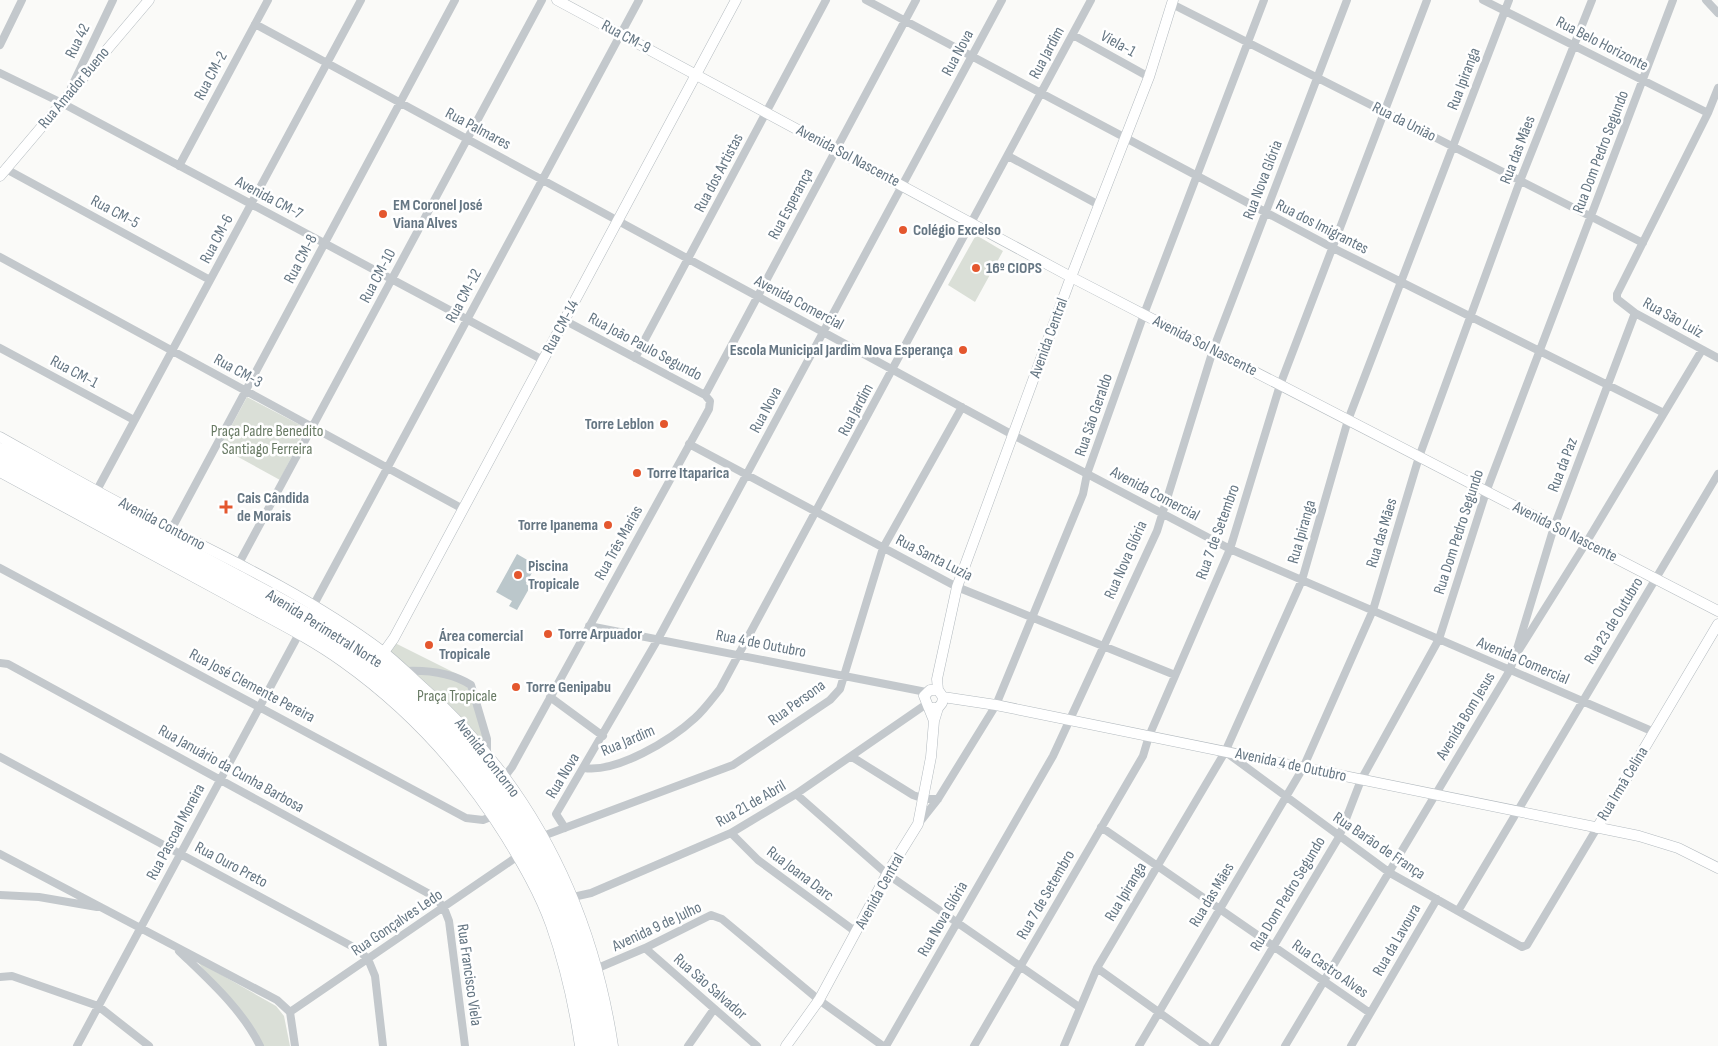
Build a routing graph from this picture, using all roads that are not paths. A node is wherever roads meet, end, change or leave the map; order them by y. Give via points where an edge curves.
1 (22, 0) edge
2 (113, 0) edge
3 (149, 0) edge
4 (268, 0) edge
5 (361, 0) edge
6 (455, 0) edge
7 (542, 0) edge
8 (557, 0) edge
9 (639, 0) edge
10 (736, 0) edge
11 (826, 0) edge
12 (866, 0) edge
13 (916, 0) edge
14 (1002, 0) edge
15 (1092, 0) edge
16 (1264, 0) edge
17 (1347, 0) edge
18 (1427, 0) edge
19 (1483, 0) edge
20 (1509, 0) edge
21 (1592, 0) edge
22 (1673, 0) edge
23 (1706, 0) edge
24 (1170, 1) edge
25 (1505, 11) junction
26 (1718, 13) edge
27 (905, 20) junction
28 (255, 24) junction
29 (621, 34) junction
30 (1073, 35) junction
31 (1248, 42) junction
32 (0, 45) edge
33 (1574, 46) junction
34 (972, 56) junction
35 (327, 63) junction
36 (0, 73) edge
37 (696, 75) junction
38 (1149, 77) junction
39 (1317, 78) junction
40 (1643, 80) junction
41 (1718, 88) edge
42 (1041, 94) junction
43 (69, 95) junction
44 (400, 102) junction
45 (62, 103) junction
46 (766, 112) junction
47 (1384, 112) junction
48 (1708, 113) junction
49 (1124, 138) junction
50 (467, 139) junction
51 (1453, 147) junction
52 (836, 150) junction
53 (1008, 156) junction
54 (179, 166) junction
55 (3, 173) edge
56 (1197, 176) junction
57 (542, 180) junction
58 (1520, 181) junction
59 (902, 185) junction
60 (251, 204) junction
61 (1099, 205) junction
62 (1265, 213) junction
63 (1591, 216) junction
64 (618, 220) junction
65 (972, 223) junction
66 (1643, 242) junction
67 (324, 243) junction
68 (1333, 248) junction
69 (0, 257) edge
70 (688, 259) junction
71 (1071, 277) junction
72 (392, 279) junction
73 (210, 280) junction
74 (1401, 282) junction
75 (758, 296) junction
76 (1635, 313) junction
77 (1144, 314) junction
78 (1470, 317) junction
79 (467, 319) junction
80 (564, 320) junction
81 (824, 332) junction
82 (0, 348) edge
83 (172, 350) junction
84 (1213, 350) junction
85 (1702, 350) junction
86 (1539, 351) junction
87 (636, 358) junction
88 (1718, 358) edge
89 (543, 360) junction
90 (893, 370) junction
91 (1280, 385) junction
92 (1608, 385) junction
93 (246, 391) junction
94 (708, 398) junction
95 (962, 407) junction
96 (1664, 413) junction
97 (134, 420) junction
98 (1348, 420) junction
99 (312, 427) junction
100 (1013, 435) junction
101 (0, 437) edge
102 (689, 444) junction
103 (0, 450) edge
104 (1419, 457) junction
105 (388, 468) junction
106 (1, 472) edge
107 (1088, 474) junction
108 (1718, 474) edge
109 (747, 475) junction
110 (97, 490) junction
111 (1486, 492) junction
112 (463, 509) junction
113 (816, 512) junction
114 (1161, 513) junction
115 (1554, 527) junction
116 (172, 530) junction
117 (1586, 543) junction
118 (883, 548) junction
119 (1230, 549) junction
120 (238, 565) junction
121 (0, 568) edge
122 (1656, 579) junction
123 (1302, 580) junction
124 (957, 587) junction
125 (1373, 610) junction
126 (1718, 611) edge
127 (1031, 617) junction
128 (306, 621) junction
129 (1524, 622) junction
130 (1718, 624) edge
131 (1534, 625) junction
132 (589, 626) junction
133 (658, 639) junction
134 (1438, 639) junction
135 (1103, 646) junction
136 (384, 652) junction
137 (739, 654) junction
138 (1514, 658) junction
139 (0, 663) edge
140 (1510, 670) junction
141 (405, 671) junction
142 (844, 675) junction
143 (1176, 675) junction
144 (374, 686) junction
145 (934, 692) junction
146 (550, 698) junction
147 (404, 700) junction
148 (1583, 701) junction
149 (996, 705) junction
150 (260, 706) junction
151 (931, 707) junction
152 (420, 713) junction
153 (1071, 720) junction
154 (1654, 732) junction
155 (430, 736) junction
156 (602, 736) junction
157 (1149, 736) junction
158 (1225, 752) junction
159 (487, 754) junction
160 (0, 757) edge
161 (852, 757) junction
162 (584, 768) junction
163 (1303, 768) junction
164 (505, 776) junction
165 (221, 778) junction
166 (1360, 780) junction
167 (796, 794) junction
168 (1436, 795) junction
169 (1286, 798) junction
170 (924, 799) junction
171 (938, 799) junction
172 (1517, 811) junction
173 (493, 816) junction
174 (918, 824) junction
175 (1102, 827) junction
176 (565, 828) junction
177 (1597, 828) junction
178 (731, 833) junction
179 (543, 836) junction
180 (1339, 837) junction
181 (180, 853) junction
182 (0, 854) edge
183 (518, 856) junction
184 (1157, 866) junction
185 (1718, 868) edge
186 (1390, 873) junction
187 (887, 874) junction
188 (530, 878) junction
189 (0, 894) edge
190 (573, 897) junction
191 (551, 899) junction
192 (1437, 899) junction
193 (104, 908) junction
194 (444, 908) junction
195 (1220, 909) junction
196 (1458, 911) junction
197 (957, 922) junction
198 (550, 923) junction
199 (140, 928) junction
200 (856, 932) junction
201 (172, 945) junction
202 (1527, 945) joint
203 (1274, 946) junction
204 (645, 948) junction
205 (368, 959) junction
206 (1020, 966) junction
207 (598, 968) junction
208 (1097, 968) junction
209 (0, 977) edge
210 (1324, 981) junction
211 (819, 1000) junction
212 (98, 1006) junction
213 (1079, 1007) junction
214 (714, 1009) junction
215 (290, 1012) junction
216 (1159, 1012) junction
217 (1370, 1013) junction
218 (77, 1046) edge
219 (149, 1046) edge
220 (260, 1046) edge
221 (294, 1046) edge
222 (383, 1046) edge
223 (465, 1046) edge
224 (580, 1046) edge
225 (591, 1046) edge
226 (602, 1046) edge
227 (613, 1046) edge
228 (688, 1046) edge
229 (756, 1046) edge
230 (786, 1046) edge
231 (885, 1046) edge
232 (974, 1046) edge
233 (1064, 1046) edge
234 (1139, 1046) edge
235 (1206, 1046) edge
236 (1214, 1046) edge
237 (1285, 1046) edge
238 (1351, 1046) edge

1 - 32 street
2 - 43 street, Rua 42
3 - 43 street, Rua Amador Bueno
4 - 28 street, Rua CM-2
5 - 35 street, Rua CM-6
6 - 44 street, Rua CM-8
7 - 50 street, Rua CM-10
8 - 29 street, Rua CM-9
9 - 29 street, Rua CM-12
10 - 37 street, Rua CM-14
11 - 46 street, Rua dos Artistas
12 - 27 street, Rua dos Imigrantes
13 - 27 street, Rua Esperança
14 - 34 street, Rua Nova
15 - 30 street, Rua Jardim
16 - 31 street, Rua São Geraldo
17 - 39 street, Rua Nova Glória
18 - 47 street, Rua 7 de Setembro
19 - 25 street, Rua Belo Horizonte
20 - 25 street, Rua Ipiranga
21 - 33 street, Rua das Mães
22 - 40 street, Rua Dom Pedro Segundo
23 - 26 street
24 - 31 street, Rua da União
24 - 38 street, Avenida Central
25 - 33 street, Rua Belo Horizonte
25 - 51 street, Rua Ipiranga
27 - 34 street, Rua dos Imigrantes
27 - 52 street, Rua Esperança
28 - 35 street, Rua Palmares
28 - 54 street, Rua CM-2
29 - 37 street, Rua CM-9
29 - 57 street, Rua CM-12
30 - 38 street, Viela-1
30 - 42 street, Rua Jardim
31 - 39 street, Rua da União
31 - 56 street, Rua São Geraldo
33 - 40 street, Rua Belo Horizonte
33 - 58 street, Rua das Mães
34 - 42 street, Rua dos Imigrantes
34 - 59 street, Rua Nova
35 - 44 street, Rua Palmares
35 - 60 street, Rua CM-6
36 - 45 street, Avenida CM-7
37 - 46 street, Avenida Sol Nascente
37 - 64 street, Rua CM-14
38 - 49 street, Avenida Central
39 - 47 street, Rua da União
39 - 62 street, Rua Nova Glória
40 - 48 street, Rua Belo Horizonte
40 - 63 street, Rua Dom Pedro Segundo
41 - 48 street
42 - 49 street, Rua dos Imigrantes
42 - 53 street, Rua Jardim
43 - 45 street, Rua Amador Bueno
44 - 50 street, Rua Palmares
44 - 67 street, Rua CM-8
45 - 54 street, Avenida CM-7
45 - 55 street, Rua Amador Bueno
46 - 52 street, Avenida Sol Nascente
46 - 70 street, Rua dos Artistas
47 - 51 street, Rua da União
47 - 68 street, Rua 7 de Setembro
48 - 66 street
49 - 56 street, Rua dos Imigrantes
49 - 61 street, Avenida Central
50 - 57 street, Rua Palmares
50 - 72 street, Rua CM-10
51 - 58 street, Rua da União
51 - 74 street, Rua Ipiranga
52 - 59 street, Avenida Sol Nascente
52 - 75 street, Rua Esperança
53 - 61 street
53 - 65 street, Rua Jardim
54 - 60 street, Avenida CM-7
55 - 73 street, Rua CM-5
56 - 62 street, Rua dos Imigrantes
56 - 77 street, Rua São Geraldo
57 - 64 street, Rua Palmares
57 - 79 street, Rua CM-12
58 - 63 street, Rua da União
58 - 78 street, Rua das Mães
59 - 65 street, Avenida Sol Nascente
59 - 81 street, Rua Nova
60 - 67 street, Avenida CM-7
60 - 73 street, Rua CM-6
61 - 71 street, Avenida Central
62 - 68 street, Rua dos Imigrantes
62 - 84 street, Rua Nova Glória
63 - 66 street, Rua da União
63 - 86 street, Rua Dom Pedro Segundo
64 - 70 street, Rua Palmares
64 - 80 street, Rua CM-14
65 - 71 street, Avenida Sol Nascente
65 - 90 street, Rua Jardim
66 - 76 street, Rua São Luiz via 1617,299
67 - 72 street, Avenida CM-7
67 - 93 street, Rua CM-8
68 - 74 street, Rua dos Imigrantes
68 - 91 street, Rua 7 de Setembro
69 - 83 street, Rua CM-3
70 - 75 street, Avenida Comercial
70 - 87 street, Rua dos Artistas
71 - 77 street, Avenida Sol Nascente
71 - 100 street, Avenida Central
72 - 79 street, Avenida CM-7
72 - 99 street, Rua CM-10
73 - 83 street, Rua CM-6
74 - 78 street, Rua dos Imigrantes
74 - 98 street, Rua Ipiranga
75 - 81 street, Avenida Comercial
75 - 94 street, Rua Esperança
76 - 85 street, Rua São Luiz
76 - 92 street, Rua da Paz
77 - 84 street, Avenida Sol Nascente
77 - 107 street, Rua São Geraldo
78 - 86 street, Rua dos Imigrantes
78 - 104 street, Rua das Mães
79 - 89 street, Avenida CM-7
79 - 105 street, Rua CM-12
80 - 87 street, Rua João Paulo Segundo
80 - 89 street, Rua CM-14
81 - 90 street, Avenida Comercial
81 - 109 street, Rua Nova
82 - 97 street, Rua CM-1
83 - 93 street, Rua CM-3
83 - 97 street, Rua CM-6
84 - 91 street, Avenida Sol Nascente
84 - 114 street, Rua Nova Glória
85 - 88 street, Rua São Luiz
85 - 96 street, Avenida Bom Jesus
86 - 92 street, Rua dos Imigrantes
86 - 111 street, Rua Dom Pedro Segundo
87 - 94 street, Rua João Paulo Segundo
89 - 112 street, Rua CM-14
90 - 95 street, Avenida Comercial
90 - 113 street, Rua Jardim
91 - 98 street, Avenida Sol Nascente
91 - 119 street, Rua 7 de Setembro
92 - 96 street, Rua dos Imigrantes
92 - 115 street, Rua da Paz
93 - 99 street, Rua CM-3
93 - 116 street, Rua CM-8
94 - 102 street, Rua Três Marias via 709,409
95 - 100 street, Avenida Comercial
95 - 118 street, Rua Persona
96 - 117 street, Avenida Bom Jesus
97 - 110 street, Rua CM-6
98 - 104 street, Avenida Sol Nascente
98 - 123 street, Rua Ipiranga
99 - 105 street, Rua CM-3
99 - 120 street, Rua CM-10
100 - 107 street, Avenida Comercial
100 - 124 street, Avenida Central
101 - 110 street, Avenida Contorno
102 - 109 street, Rua Santa Luzia
102 - 132 street, Rua Três Marias
103 - 128 highway, Avenida Perimetral Norte
104 - 111 street, Avenida Sol Nascente
104 - 125 street, Rua das Mães
105 - 112 street, Rua CM-3
105 - 128 street, Rua CM-12
106 - 128 highway, Avenida Perimetral Norte via 171,552
107 - 114 street, Avenida Comercial
107 - 127 street, Rua São Geraldo via 1083,494
108 - 122 street, Rua 23 de Outubro
109 - 113 street, Rua Santa Luzia
109 - 133 street, Rua Nova
110 - 116 street, Avenida Contorno
111 - 115 street, Avenida Sol Nascente
111 - 134 street, Rua Dom Pedro Segundo
112 - 136 street, Rua CM-14
113 - 118 street, Rua Santa Luzia
113 - 137 street, Rua Jardim
114 - 119 street, Avenida Comercial
114 - 135 street, Rua Nova Glória via 1157,530
115 - 117 street, Avenida Sol Nascente
115 - 129 street, Rua da Paz
116 - 120 street, Avenida Contorno
117 - 122 street, Avenida Sol Nascente
117 - 131 street, Avenida Bom Jesus
118 - 124 street, Rua Santa Luzia
118 - 142 street, Rua Persona
119 - 123 street, Avenida Comercial
119 - 143 street, Rua 7 de Setembro
120 - 128 street, Avenida Contorno
121 - 150 street, Rua José Clemente Pereira
122 - 126 street, Avenida Sol Nascente
122 - 148 street, Rua 23 de Outubro
123 - 125 street, Avenida Comercial
123 - 158 street, Rua Ipiranga
124 - 127 street, Rua Santa Luzia
124 - 145 street, Avenida Central
125 - 134 street, Avenida Comercial
125 - 163 street, Rua das Mães
127 - 135 street, Rua Santa Luzia
127 - 149 street, Rua São Geraldo
128 - 136 street, Avenida Contorno
128 - 144 street, Avenida Contorno via 342,661
128 - 147 highway, Avenida Perimetral Norte
128 - 150 street, Rua Pascoal Moreira
128 - 226 highway, Avenida Perimetral Norte via 388,668 473,752 507,797 534,838 566,907 592,988
129 - 131 street
129 - 138 street, Rua da Paz
130 - 154 street, Rua Irmã Celina
131 - 138 street, Avenida Bom Jesus
132 - 133 street, Rua 4 de Outubro
132 - 146 street, Rua Três Marias
133 - 137 street, Rua 4 de Outubro
133 - 156 street, Rua Nova
134 - 140 street, Avenida Comercial
134 - 166 street, Rua Dom Pedro Segundo
135 - 143 street, Rua Santa Luzia
135 - 153 street, Rua Nova Glória
136 - 141 street, Avenida Contorno
137 - 142 street, Rua 4 de Outubro
137 - 162 street, Rua Jardim via 720,689 696,718 666,741 605,767 595,770
138 - 140 street, Avenida Bom Jesus
139 - 165 street, Rua Januário da Cunha Barbosa via 8,664
140 - 148 street, Avenida Comercial
140 - 168 street, Avenida Bom Jesus
141 - 159 street, Avenida Contorno via 444,706
141 - 159 street via 435,672 471,685 487,739
142 - 145 street, Rua 4 de Outubro
142 - 176 street, Rua Persona via 840,689 830,700 733,765
143 - 157 street, Rua 7 de Setembro
144 - 147 highway
144 - 155 street, Avenida Contorno
145 - 149 street, Avenida 4 de Outubro
145 - 151 street, Avenida Central via 924,701
145 - 151 street via 942,704
146 - 156 street
146 - 164 street, Rua Três Marias
147 - 152 highway, Avenida Perimetral Norte
148 - 154 street, Avenida Comercial
148 - 172 street, Rua 23 de Outubro
149 - 153 street, Avenida 4 de Outubro
149 - 171 street, Rua São Geraldo
150 - 165 street, Rua Pascoal Moreira
150 - 173 street, Rua José Clemente Pereira via 466,818 483,820
151 - 161 street, Rua 21 de Abril
151 - 170 street, Avenida Central via 934,721 932,757
152 - 155 highway
152 - 191 highway, Avenida Perimetral Norte via 494,797 520,837
153 - 157 street, Avenida 4 de Outubro
153 - 197 street, Rua Nova Glória
154 - 177 street, Rua Irmã Celina
155 - 173 street, Avenida Contorno
156 - 162 street, Rua Nova
157 - 158 street, Avenida 4 de Outubro
157 - 175 street, Rua 7 de Setembro via 1143,756
158 - 163 street, Avenida 4 de Outubro
158 - 169 street, Rua Barão de França
158 - 184 street, Rua Ipiranga
159 - 164 street, Avenida Contorno
160 - 181 street, Rua Ouro Preto
161 - 167 street, Rua 21 de Abril
161 - 170 street
162 - 176 street, Rua Nova via 556,814
163 - 166 street, Avenida 4 de Outubro
163 - 169 street, Rua das Mães
164 - 179 street, Avenida Contorno
165 - 181 street, Rua Pascoal Moreira
165 - 194 street, Rua Januário da Cunha Barbosa via 435,897
166 - 168 street, Avenida 4 de Outubro
166 - 180 street, Rua Dom Pedro Segundo
167 - 178 street, Rua 21 de Abril
167 - 187 street
168 - 172 street, Avenida 4 de Outubro
168 - 186 street, Avenida Bom Jesus
169 - 180 street, Rua Barão de França
169 - 195 street, Rua das Mães
170 - 171 street
170 - 174 street, Avenida Central
171 - 174 street, Rua São Geraldo
172 - 177 street, Avenida 4 de Outubro
172 - 196 street, Rua 23 de Outubro
173 - 183 street, Avenida Contorno
174 - 187 street, Avenida Central
175 - 184 street, Rua Castro Alves
175 - 206 street, Rua 7 de Setembro
176 - 179 street, Rua Persona
177 - 185 street, Avenida 4 de Outubro via 1678,848
177 - 202 street, Rua Irmã Celina
178 - 190 street, Rua 21 de Abril via 591,893
178 - 200 street, Rua Joana Darc via 758,860
179 - 190 street, Avenida Contorno
180 - 186 street, Rua Barão de França
180 - 203 street, Rua Dom Pedro Segundo
181 - 199 street, Rua Pascoal Moreira
181 - 205 street, Rua Ouro Preto via 356,949
182 - 193 street
183 - 188 street, Avenida Contorno
183 - 194 street, Rua Gonçalves Ledo
184 - 195 street, Rua Castro Alves
184 - 208 street, Rua Ipiranga
186 - 192 street, Rua Barão de França
186 - 210 street, Avenida Bom Jesus
187 - 197 street
187 - 200 street, Avenida Central
188 - 191 highway
188 - 198 street, Avenida Contorno
189 - 193 street
190 - 207 street, Avenida Contorno
191 - 198 highway
191 - 225 highway, Avenida Perimetral Norte via 577,975
192 - 196 street, Rua Barão de França
192 - 217 street, Rua da Lavoura
193 - 199 street
194 - 205 street, Rua Gonçalves Ledo
194 - 223 street, Rua Francisco Viela via 449,921
195 - 203 street, Rua Castro Alves
195 - 216 street, Rua das Mães
196 - 202 street, Rua Barão de França via 1522,947
197 - 206 street
197 - 231 street, Rua Nova Glória
198 - 224 street, Avenida Contorno via 573,999
199 - 201 street
199 - 212 street, Rua Pascoal Moreira
200 - 211 street, Avenida Central
201 - 215 street via 277,1000
201 - 220 street via 217,988
203 - 210 street, Rua Castro Alves
203 - 236 street, Rua Dom Pedro Segundo
204 - 207 street, Avenida 9 de Julho
204 - 211 street, Avenida 9 de Julho via 711,915 722,918
204 - 214 street, Rua São Salvador
205 - 215 street, Rua Gonçalves Ledo
205 - 222 street via 374,976
206 - 213 street
206 - 232 street, Rua 7 de Setembro
207 - 227 street, Avenida Contorno
208 - 213 street, Rua Ipiranga
208 - 216 street
209 - 212 street via 12,976
210 - 217 street, Rua Castro Alves
210 - 237 street, Avenida Bom Jesus
211 - 230 street, Avenida Central
211 - 231 street, Avenida 9 de Julho
212 - 218 street, Rua Pascoal Moreira
212 - 219 street
213 - 233 street, Rua Ipiranga
214 - 228 street
214 - 229 street, Rua São Salvador
215 - 221 street
216 - 234 street, Rua das Mães
216 - 235 street
217 - 238 street, Rua da Lavoura

